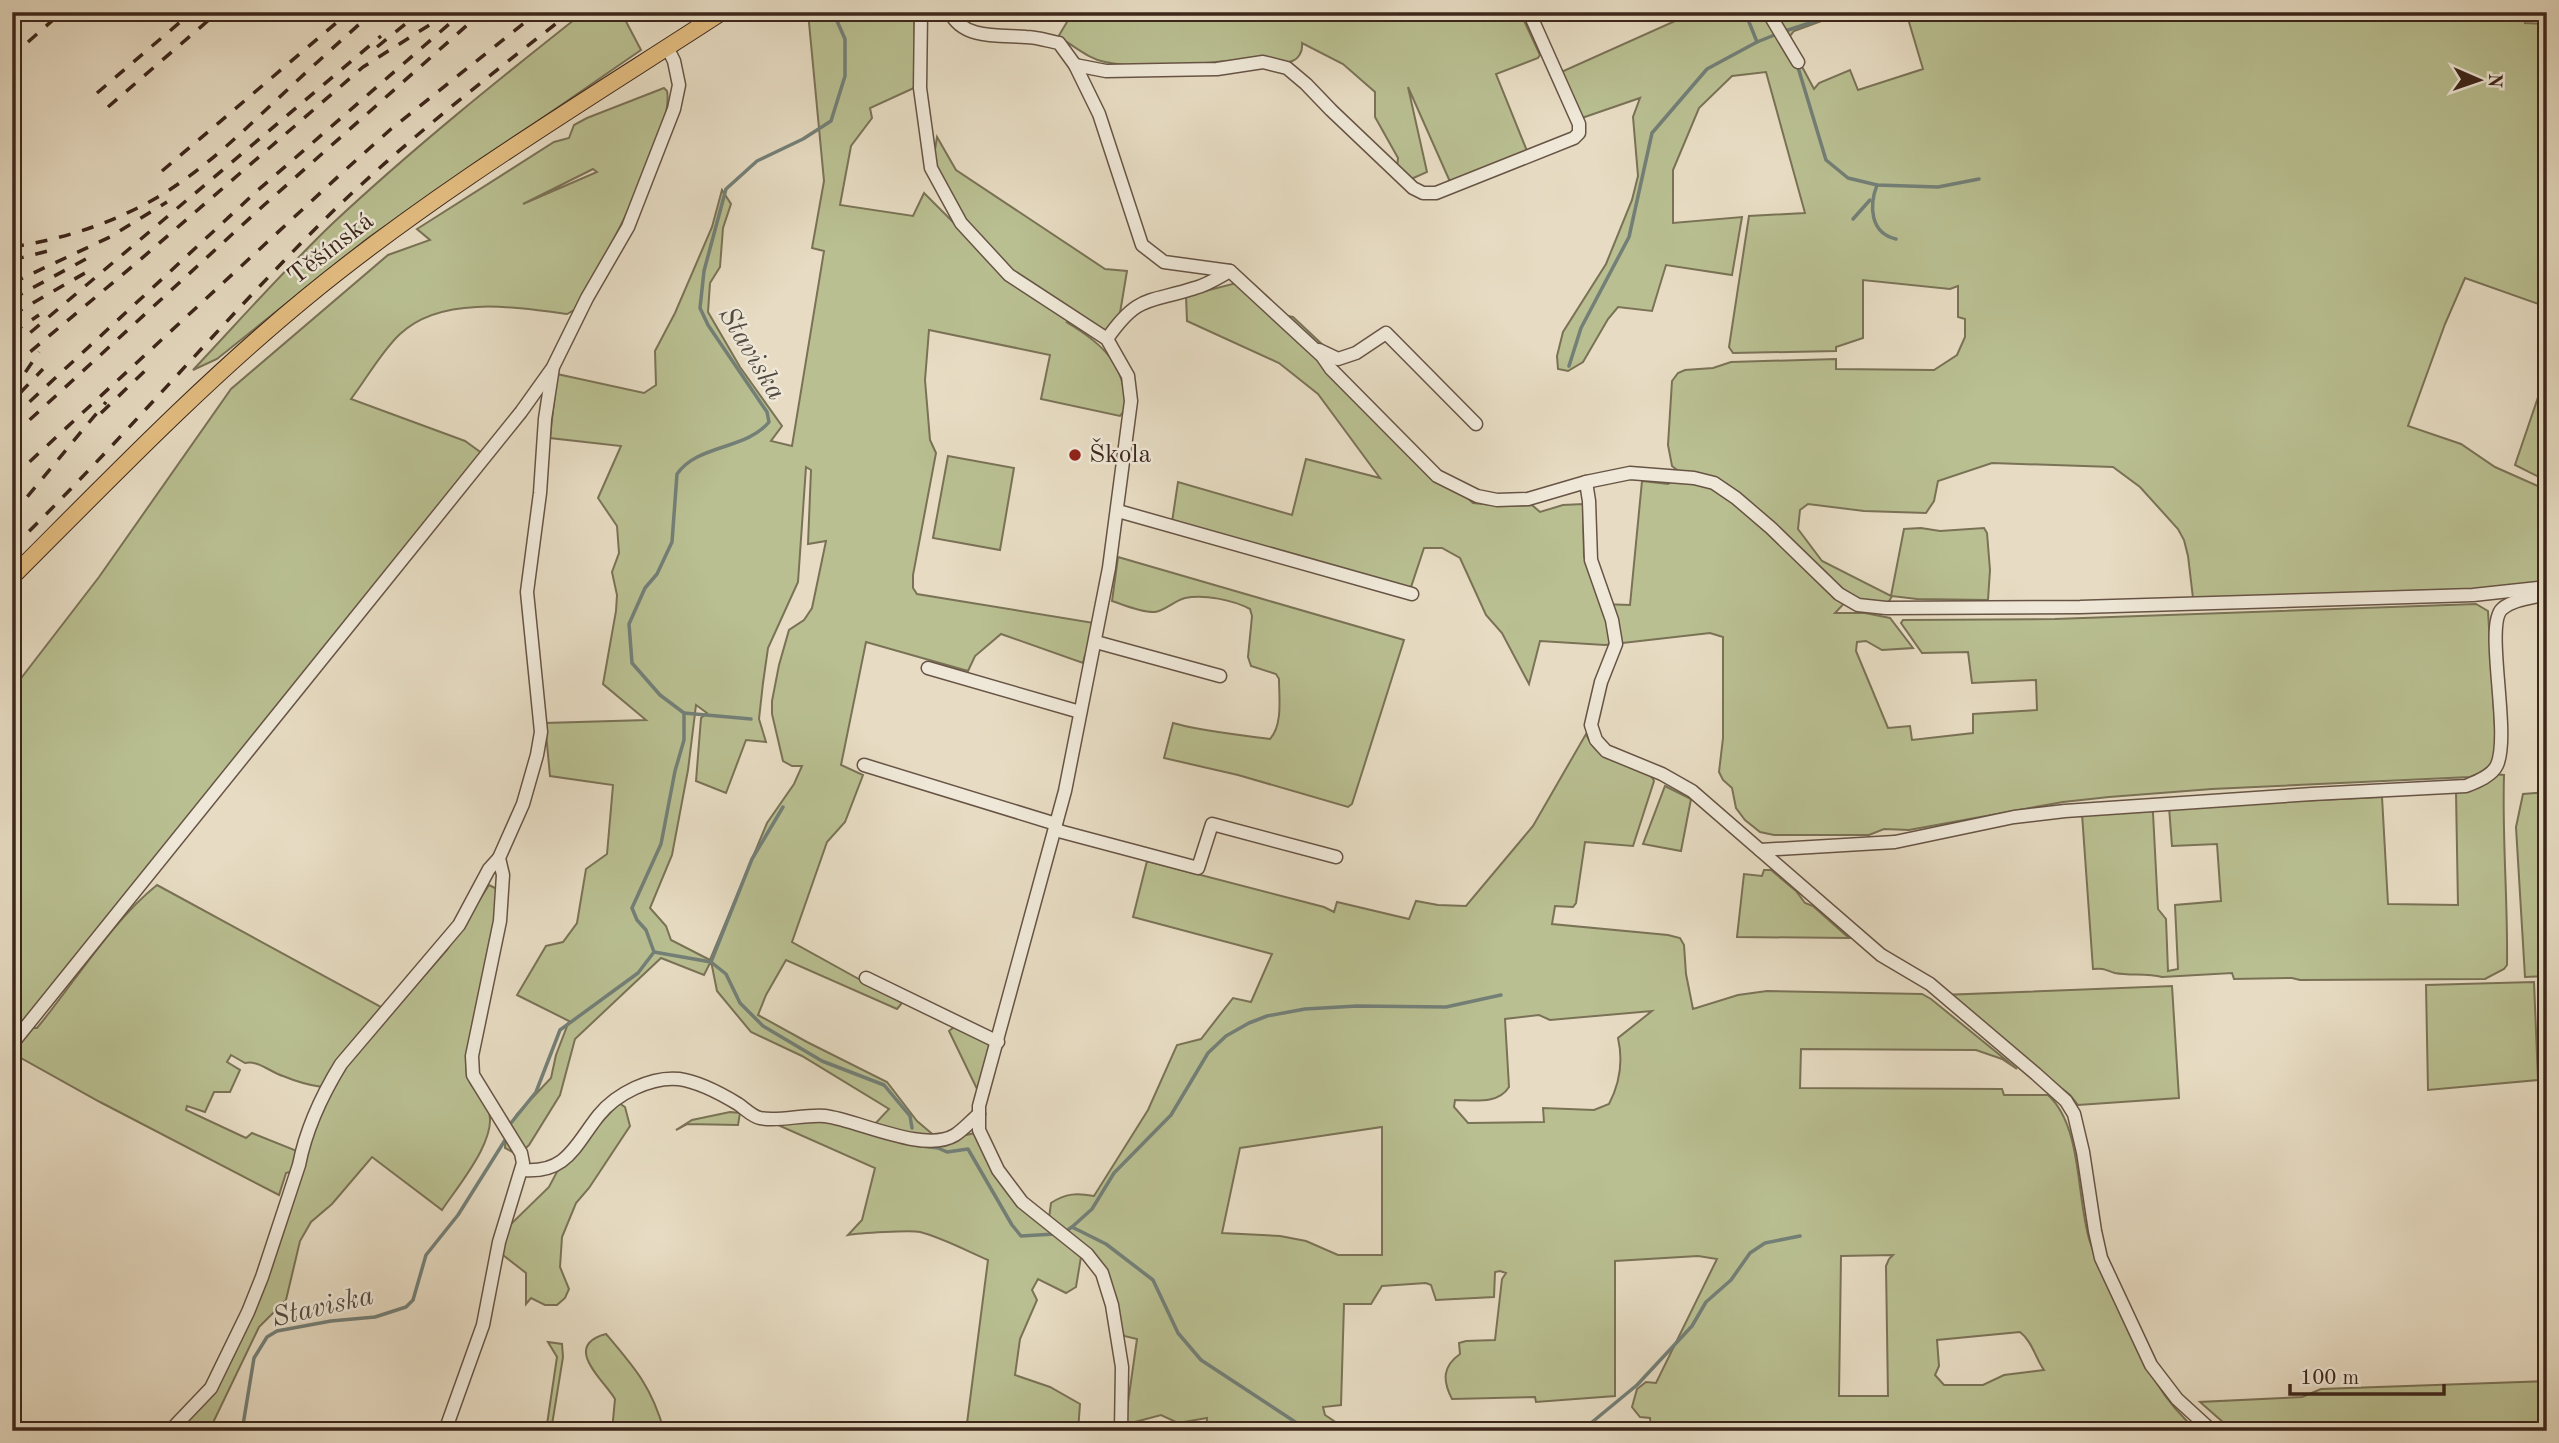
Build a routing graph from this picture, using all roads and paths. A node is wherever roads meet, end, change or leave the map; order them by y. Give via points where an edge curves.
1 (722, 12) edge
2 (921, 12) edge
3 (950, 12) edge
4 (1529, 12) edge
5 (1768, 12) edge
6 (667, 47) junction
7 (1798, 62) dead end
8 (1074, 65) junction
9 (1230, 271) junction
10 (1107, 339) junction
11 (1315, 349) junction
12 (553, 367) junction
13 (1476, 424) dead end
14 (1586, 482) junction
15 (1118, 511) junction
16 (12, 577) edge
17 (2547, 589) edge
18 (1412, 594) dead end
19 (1096, 642) junction
20 (928, 668) dead end
21 (1220, 676) dead end
22 (1080, 712) junction
23 (864, 765) dead end
24 (1056, 827) junction
25 (1760, 850) junction
26 (1336, 857) dead end
27 (499, 858) junction
28 (866, 978) dead end
29 (998, 1042) junction
30 (12, 1044) edge
31 (979, 1114) junction
32 (522, 1170) junction
33 (170, 1431) edge
34 (445, 1431) edge
35 (1121, 1431) edge
36 (2212, 1431) edge

1 - 6 main road, Těšínská
2 - 10 street via 920,88 931,168 961,223 1009,275
3 - 8 street via 954,21 982,35 1059,43
4 - 8 street via 1579,132 1574,138 1436,193 1413,188 1287,68 1263,62 1217,69 1106,71
5 - 7 street
6 - 12 street via 679,85 674,109 628,226
6 - 16 main road, Těšínská via 486,165 307,297 220,374
8 - 9 street via 1099,114 1142,245 1164,262
9 - 10 street via 1197,288 1133,307
9 - 11 street
10 - 15 street via 1128,376 1131,401
11 - 13 street via 1338,359 1385,333
11 - 14 street via 1437,476 1497,500 1528,499
12 - 27 street via 527,592 541,732 523,804
12 - 30 street
14 - 17 street via 1630,473 1714,483 1771,528 1839,594 1858,605 2080,607
14 - 25 street via 1591,560 1616,645 1591,725 1596,740 1606,751 1692,791
15 - 18 street
15 - 19 street
17 - 25 street via 2543,595 2503,608 2496,616 2501,746 2496,767 2466,786 2065,811 1895,842
19 - 21 street
19 - 22 street
20 - 22 street
22 - 24 street
23 - 24 street
24 - 26 street via 1199,868 1212,824
24 - 29 street
25 - 36 street via 1881,955 1930,985 2066,1101 2074,1114 2095,1231 2111,1280 2151,1365 2177,1399
27 - 32 street via 503,876 500,921 472,1056 473,1076 521,1153
27 - 33 street via 459,925 341,1064 328,1086 303,1144 248,1312 211,1388
28 - 29 street
29 - 31 street
31 - 32 street via 954,1136 908,1138 827,1116 760,1118 709,1088 678,1079 652,1082 632,1088 600,1113 561,1163 539,1171
31 - 35 street via 979,1130 998,1170 1022,1202 1087,1254 1102,1273 1122,1367
32 - 34 street via 499,1242 483,1325

